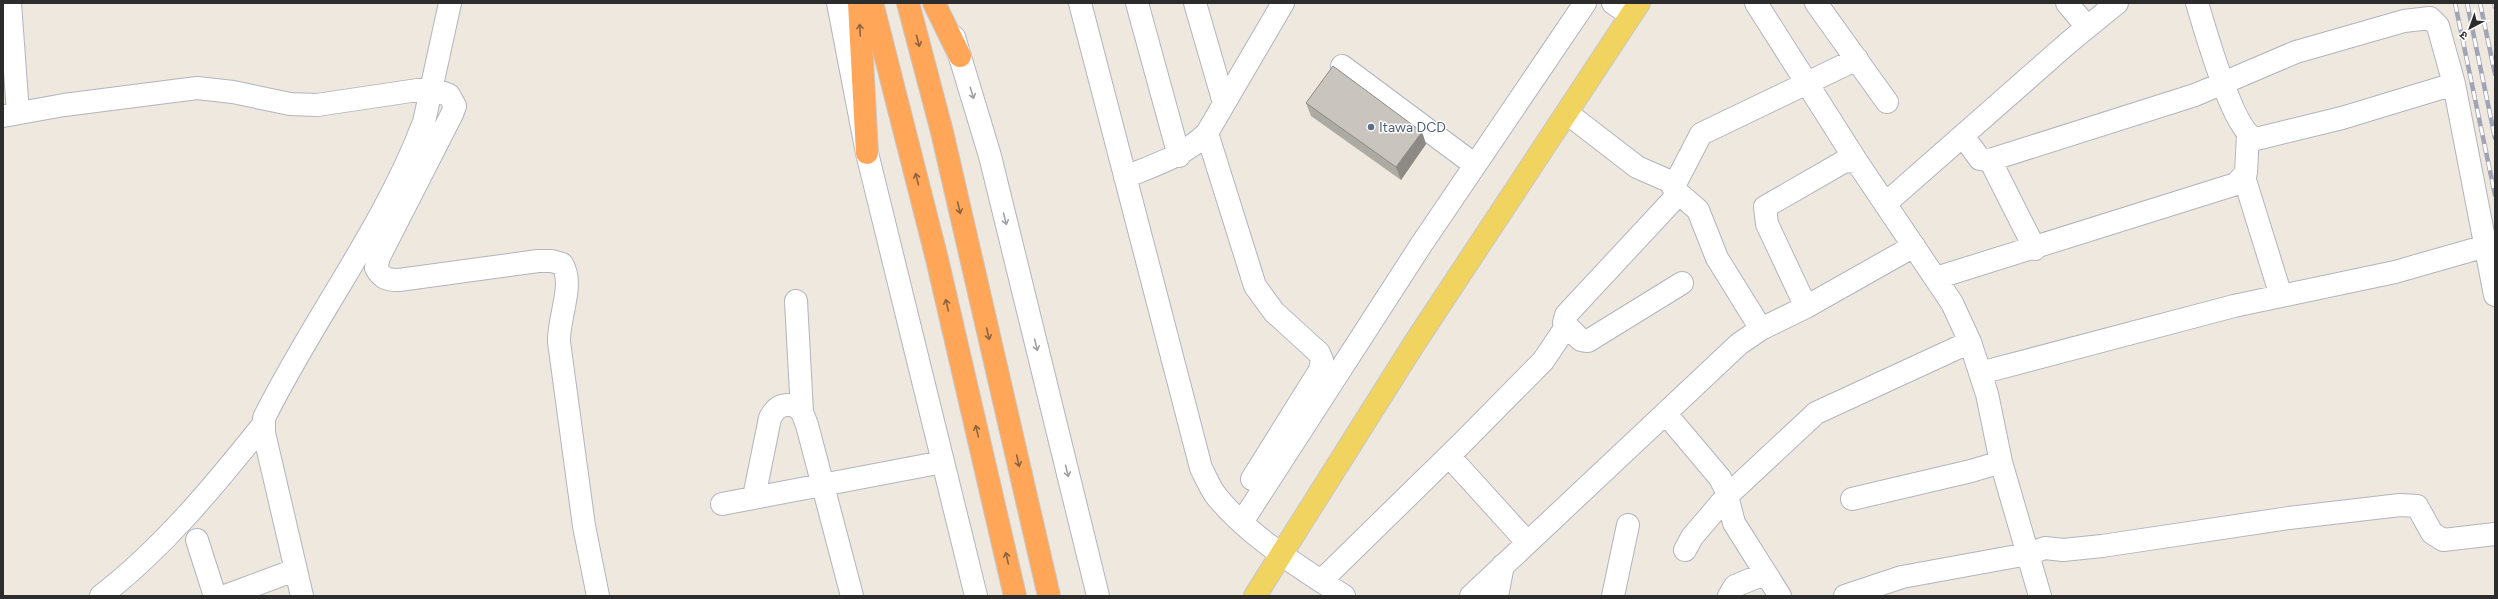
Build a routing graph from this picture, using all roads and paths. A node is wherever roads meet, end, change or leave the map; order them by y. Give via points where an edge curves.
1 (10, 3) edge
2 (450, 3) edge
3 (838, 3) edge
4 (859, 3) edge
5 (872, 3) edge
6 (908, 3) edge
7 (934, 3) edge
8 (943, 3) edge
9 (1080, 3) edge
10 (1137, 3) edge
11 (1195, 3) edge
12 (1283, 3) edge
13 (1585, 3) edge
14 (1756, 3) edge
15 (1816, 3) edge
16 (2067, 3) edge
17 (2117, 3) edge
18 (2196, 3) edge
19 (1627, 7) edge
20 (2087, 27) junction
21 (960, 56) junction
22 (1857, 59) junction
23 (1342, 66) dead end
24 (1807, 82) junction
25 (2223, 84) junction
26 (2454, 84) junction
27 (439, 91) junction
28 (1887, 102) dead end
29 (1224, 103) junction
30 (1567, 113) junction
31 (11, 115) edge
32 (1207, 133) junction
33 (2248, 134) junction
34 (1963, 136) junction
35 (866, 153) junction
36 (1178, 156) junction
37 (1990, 160) junction
38 (1857, 162) junction
39 (1475, 164) junction
40 (1125, 177) junction
41 (2244, 177) junction
42 (1675, 188) junction
43 (1885, 204) junction
44 (1914, 246) junction
45 (2486, 246) junction
46 (2034, 249) junction
47 (1936, 278) junction
48 (1682, 283) dead end
49 (2281, 296) junction
50 (2495, 296) edge
51 (796, 302) dead end
52 (1806, 307) junction
53 (1566, 327) junction
54 (1761, 329) junction
55 (1970, 342) junction
56 (1980, 373) junction
57 (802, 412) junction
58 (1666, 414) junction
59 (264, 436) junction
60 (1449, 456) junction
61 (943, 462) junction
62 (2001, 462) junction
63 (824, 483) junction
64 (1727, 496) junction
65 (754, 497) junction
66 (1852, 499) dead end
67 (722, 504) dead end
68 (1237, 517) junction
69 (1628, 525) dead end
70 (2495, 534) edge
71 (198, 540) dead end
72 (1527, 542) junction
73 (1685, 550) dead end
74 (1283, 554) junction
75 (2028, 554) junction
76 (1502, 565) junction
77 (295, 570) junction
78 (1764, 574) junction
79 (1321, 581) junction
80 (101, 596) edge
81 (215, 596) edge
82 (225, 596) edge
83 (302, 596) edge
84 (598, 596) edge
85 (852, 596) edge
86 (976, 596) edge
87 (1015, 596) edge
88 (1050, 596) edge
89 (1098, 596) edge
90 (1255, 596) edge
91 (1344, 596) edge
92 (1471, 596) edge
93 (1497, 596) edge
94 (1613, 596) edge
95 (1730, 596) edge
96 (1780, 596) edge
97 (1845, 596) edge
98 (2040, 596) edge

1 - 31 street
2 - 27 street
3 - 35 street
35 -> 4 highway
87 -> 5 highway via 937,259
6 -> 88 highway via 942,132
7 - 21 highway
8 - 21 street
9 - 40 street
10 - 36 street
11 - 29 street
12 - 29 street
13 - 39 street
14 - 24 street
15 - 22 street
16 - 20 street
17 - 20 street
18 - 25 street
19 - 30 main road
20 - 34 street
21 -> 89 street via 990,156
22 - 24 street
22 - 28 street
23 - 39 street
24 - 38 street
24 - 42 street via 1701,134
25 - 26 street via 2296,52 2348,36 2430,18 2438,26
25 - 33 street
25 - 37 street
26 - 33 street via 2263,139 2256,139
26 - 45 street
27 - 31 street via 317,105 290,104 233,92 197,88 147,93
27 - 59 street via 383,213 270,406
27 - 84 street via 455,106 379,257 376,268 380,276 389,280 538,261 562,264 567,271 568,281 560,318 559,342 584,526
29 - 32 street
30 - 42 street via 1637,167 1661,176
30 - 74 main road via 1414,344
32 - 36 street
32 - 68 street via 1255,286 1274,312 1314,347 1322,360 1320,370
33 - 41 street
34 - 37 street via 1980,158
34 - 43 street
35 - 61 street
36 - 40 street
37 - 46 street
38 - 43 street
38 - 52 street via 1845,161 1765,207 1767,224
39 - 68 street
40 - 68 street via 1201,468 1214,492
41 - 46 street via 2236,184
41 - 49 street
42 - 53 street via 1673,200 1566,314 1563,319
42 - 54 street via 1698,210 1717,258
43 - 44 street
44 - 47 street
44 - 52 street
45 - 49 street via 2395,272
45 - 50 street
46 - 47 street
47 - 55 street via 1952,303
48 - 53 street via 1588,341 1581,340
49 - 56 street
51 - 57 street
52 - 54 street
53 - 60 street via 1543,361
54 - 58 street via 1739,344
55 - 56 street
55 - 64 street via 1816,413
56 - 62 street
57 - 63 street
57 - 65 street via 794,405 784,404 776,409 770,418
58 - 64 street via 1720,478
58 - 72 street
59 - 77 street
59 - 80 street via 160,543
60 - 72 street
60 - 79 street
61 - 63 street
61 - 86 street
62 - 66 street
62 - 75 street
63 - 65 street
63 - 85 street
64 - 73 street via 1692,536
64 - 78 street via 1734,523
65 - 67 street
68 - 74 street
69 - 94 street
70 - 75 street via 2443,540 2435,536 2422,511 2412,504 2289,518 2102,546 2063,550 2044,548
71 - 81 street
72 - 76 street
74 - 79 street
74 - 90 main road
75 - 97 street via 1902,577
75 - 98 street
76 - 92 street
76 - 93 street
77 - 82 street
77 - 83 street
78 - 95 street via 1736,586
78 - 96 street
79 - 91 street

